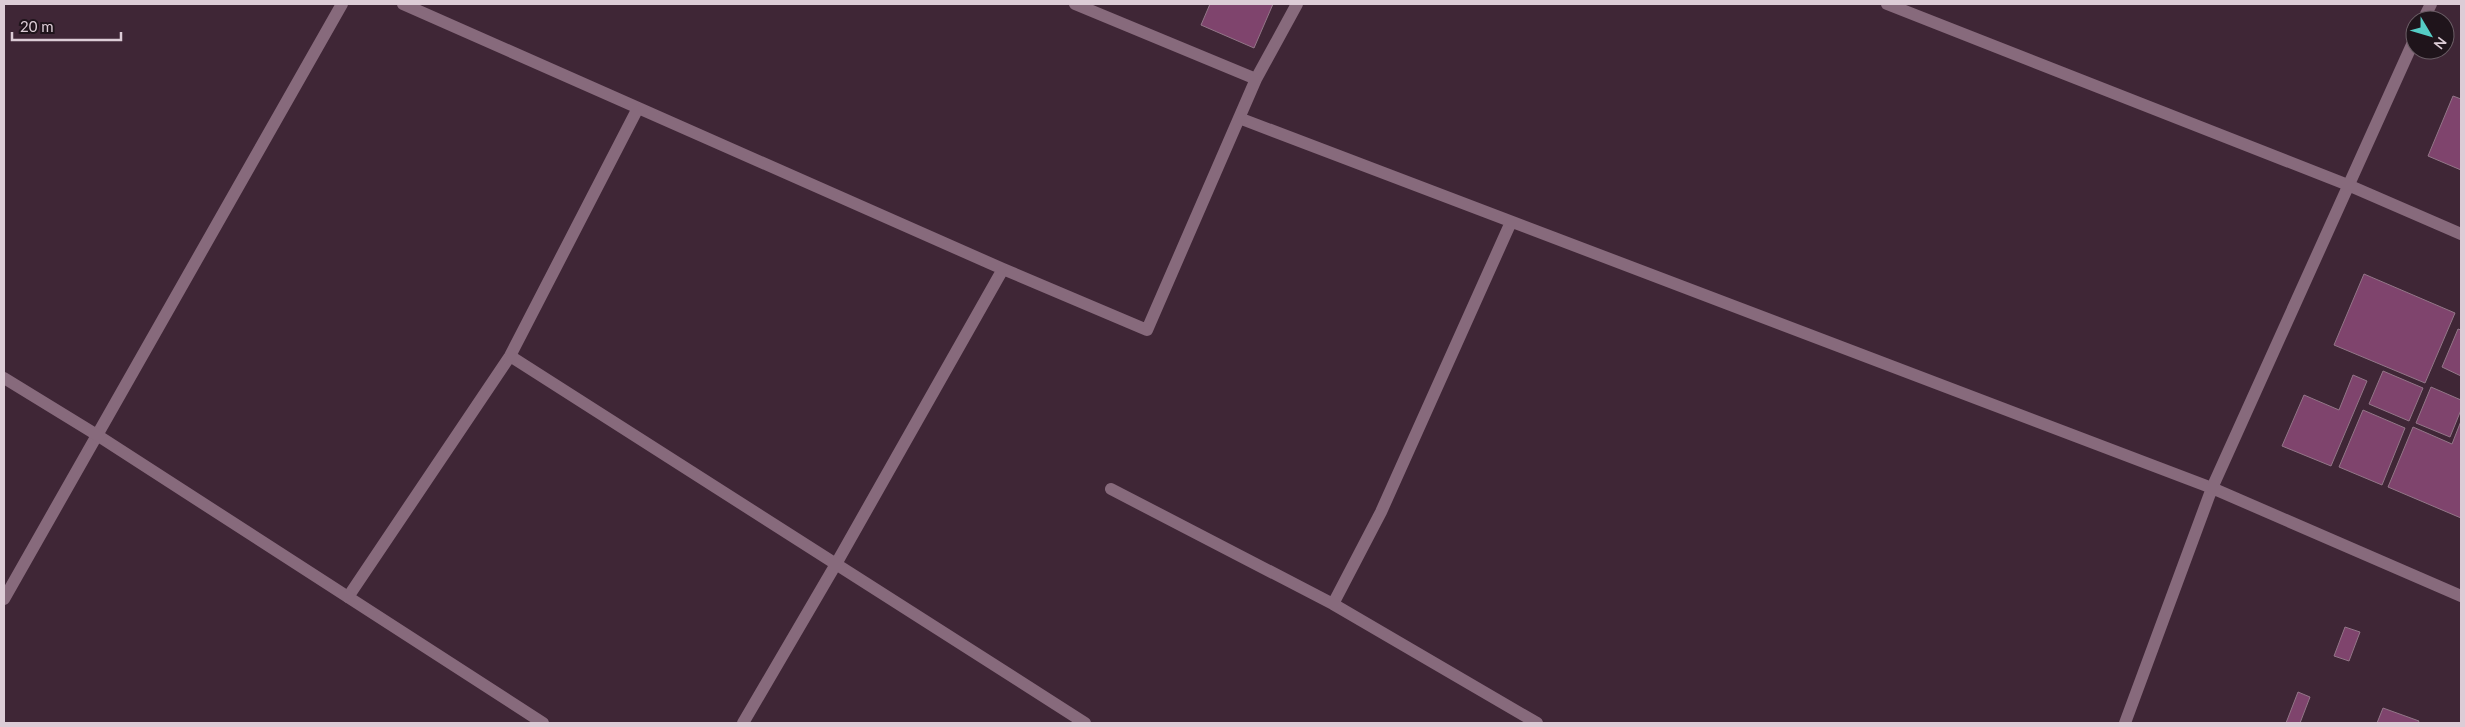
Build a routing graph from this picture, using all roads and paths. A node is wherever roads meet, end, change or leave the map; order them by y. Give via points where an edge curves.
1 (342, 4) edge
2 (403, 4) edge
3 (1075, 4) edge
4 (1297, 4) edge
5 (1888, 4) edge
6 (2405, 60) edge
7 (1256, 79) junction
8 (638, 108) junction
9 (1239, 118) junction
10 (2348, 185) junction
11 (1511, 222) junction
12 (2461, 234) edge
13 (1004, 269) junction
14 (510, 356) junction
15 (4, 378) edge
16 (97, 435) junction
17 (2212, 488) junction
18 (1111, 489) dead end
19 (836, 564) junction
20 (2461, 596) edge
21 (348, 597) junction
22 (4, 599) edge
23 (1333, 604) junction
24 (544, 723) edge
25 (743, 723) edge
26 (1085, 723) edge
27 (1537, 723) edge
28 (2125, 723) edge

1 - 16 street
2 - 8 street
3 - 7 street
4 - 7 street
5 - 10 street
6 - 10 street
7 - 9 street
8 - 13 street
8 - 14 street
9 - 11 street
9 - 13 street via 1147,330
10 - 12 street
10 - 17 street
11 - 17 street
11 - 23 street via 1381,512
13 - 19 street
14 - 19 street
14 - 21 street
15 - 16 street
16 - 21 street
16 - 22 street
17 - 20 street
17 - 28 street
18 - 23 street
19 - 25 street
19 - 26 street
21 - 24 street
23 - 27 street

